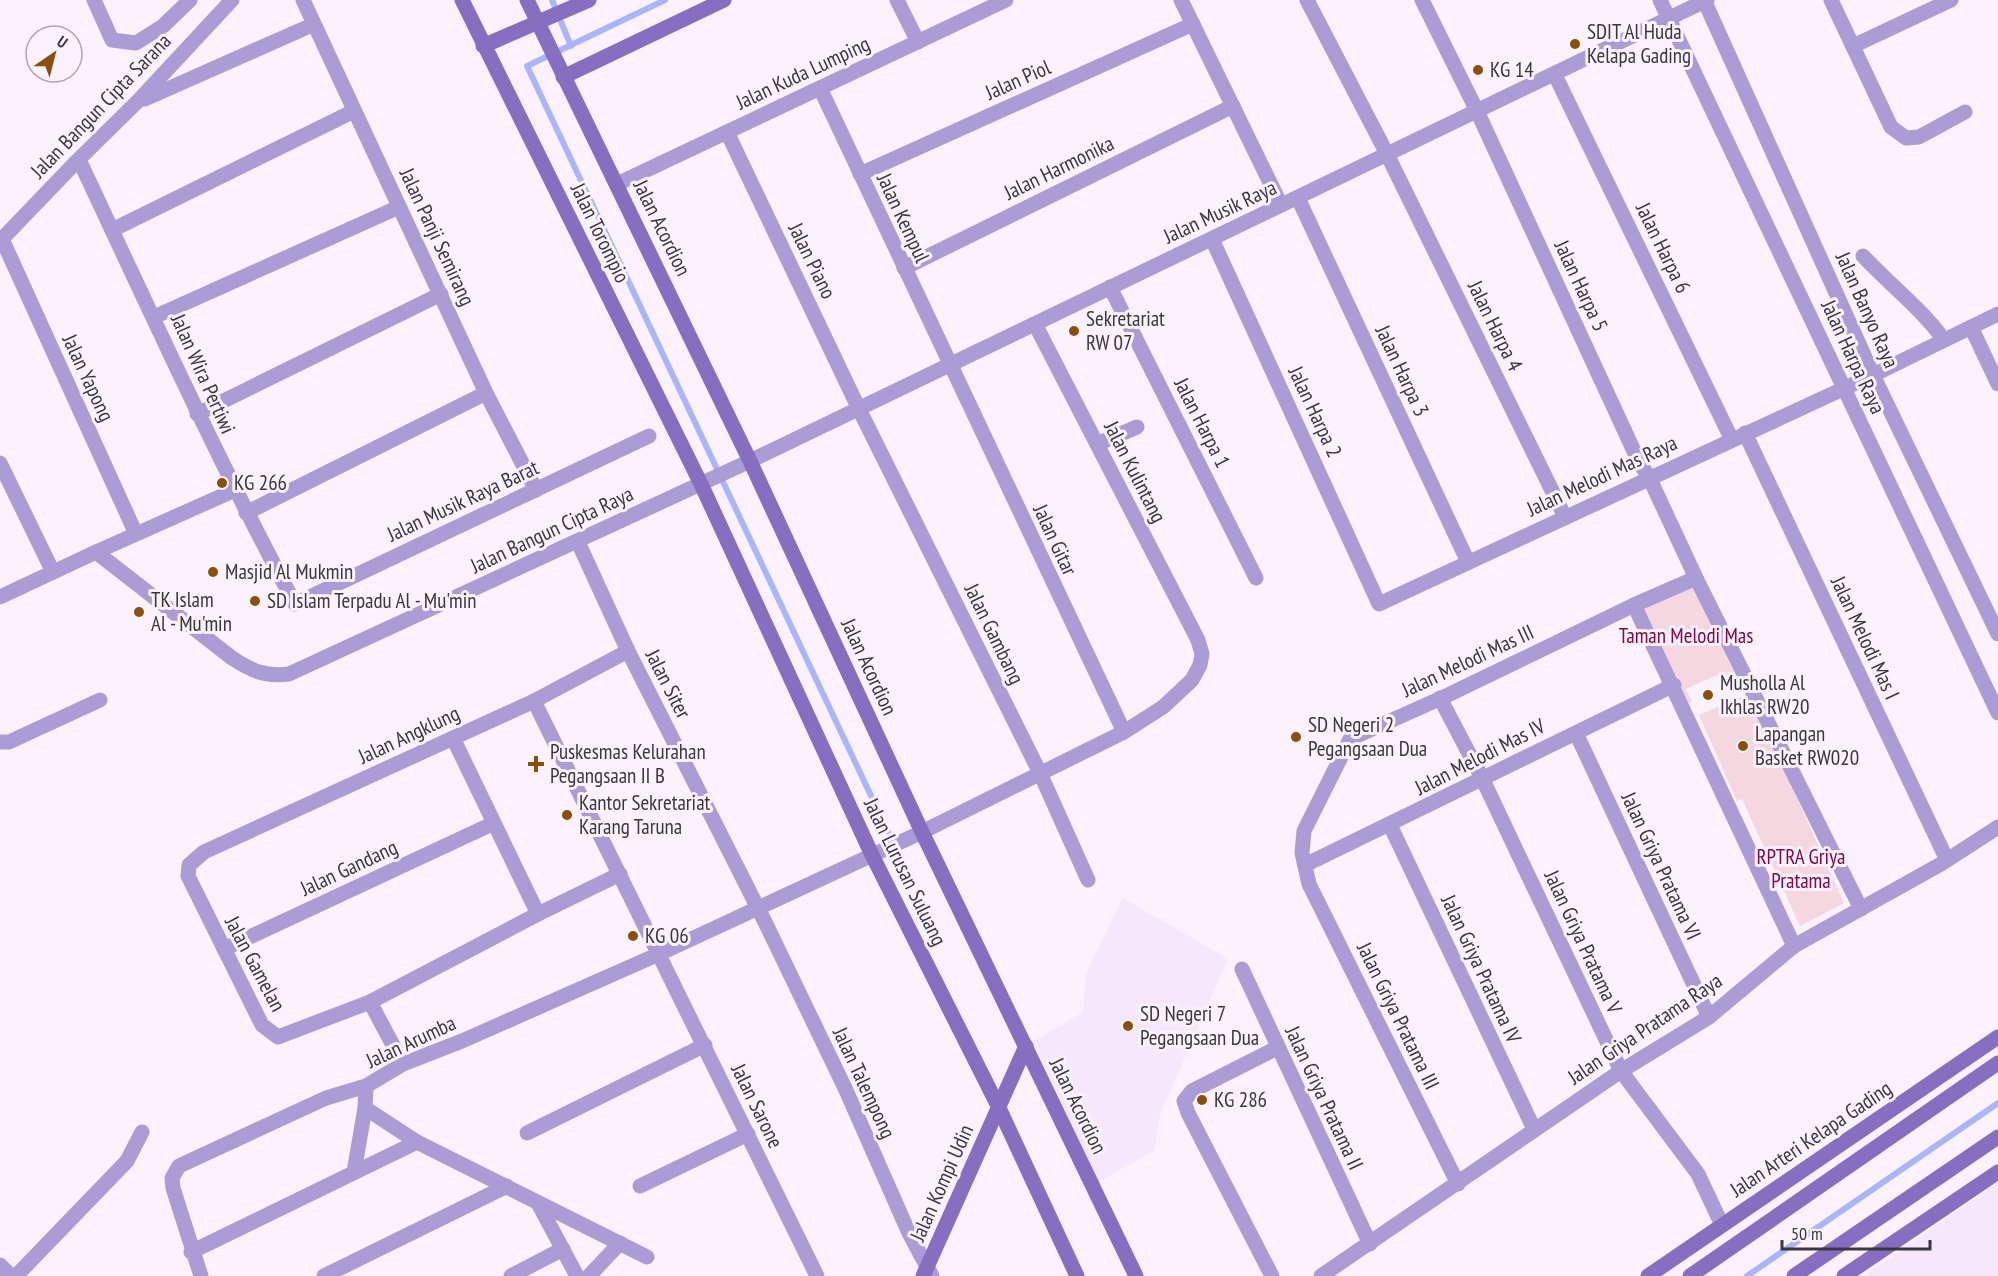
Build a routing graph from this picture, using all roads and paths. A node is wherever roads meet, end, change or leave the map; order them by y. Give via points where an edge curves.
1 (94, 0) edge
2 (190, 0) edge
3 (232, 0) edge
4 (303, 0) edge
5 (462, 0) edge
6 (527, 0) edge
7 (589, 0) edge
8 (724, 0) edge
9 (897, 0) edge
10 (1006, 0) edge
11 (1181, 0) edge
12 (1307, 0) edge
13 (1422, 0) edge
14 (1660, 0) edge
15 (1705, 0) edge
16 (1831, 0) edge
17 (1951, 0) edge
18 (1669, 18) junction
19 (1193, 24) junction
20 (312, 26) junction
21 (539, 27) junction
22 (918, 42) junction
23 (483, 46) junction
24 (1853, 46) junction
25 (561, 72) junction
26 (1555, 75) junction
27 (820, 88) junction
28 (138, 101) junction
29 (1233, 106) junction
30 (354, 111) junction
31 (1477, 111) junction
32 (1965, 112) dead end
33 (727, 132) junction
34 (1387, 154) junction
35 (76, 162) junction
36 (860, 174) junction
37 (617, 184) junction
38 (1298, 198) junction
39 (1281, 206) junction
40 (399, 207) junction
41 (112, 230) junction
42 (1212, 238) junction
43 (1, 240) edge
44 (1863, 256) dead end
45 (904, 268) junction
46 (1110, 287) junction
47 (441, 294) junction
48 (1998, 314) edge
49 (154, 317) junction
50 (1035, 324) junction
51 (1971, 327) junction
52 (1944, 340) junction
53 (949, 365) junction
54 (1856, 382) junction
55 (1998, 384) edge
56 (486, 393) junction
57 (859, 408) junction
58 (197, 414) junction
59 (1137, 427) dead end
60 (649, 436) dead end
61 (1739, 436) junction
62 (1097, 444) junction
63 (747, 462) junction
64 (0, 463) edge
65 (1649, 477) junction
66 (704, 482) junction
67 (536, 489) junction
68 (235, 490) junction
69 (246, 513) junction
70 (1565, 517) junction
71 (136, 534) junction
72 (578, 542) junction
73 (96, 552) junction
74 (1468, 562) junction
75 (52, 570) junction
76 (1256, 578) dead end
77 (1696, 578) junction
78 (0, 597) edge
79 (295, 604) joint
80 (1379, 604) joint
81 (1634, 605) junction
82 (1998, 634) edge
83 (1198, 640) joint
84 (628, 651) junction
85 (1674, 685) junction
86 (1440, 699) junction
87 (100, 700) dead end
88 (534, 701) junction
89 (1998, 713) edge
90 (1124, 732) junction
91 (1576, 733) junction
92 (453, 738) junction
93 (0, 742) edge
94 (1040, 773) junction
95 (1483, 780) junction
96 (492, 824) junction
97 (1390, 825) junction
98 (1998, 827) edge
99 (922, 832) junction
100 (204, 852) joint
101 (878, 852) junction
102 (1947, 860) junction
103 (1305, 865) junction
104 (620, 874) junction
105 (1088, 880) dead end
106 (758, 908) junction
107 (1861, 909) junction
108 (538, 914) junction
109 (1794, 946) junction
110 (224, 949) junction
111 (658, 954) junction
112 (1242, 969) dead end
113 (370, 1002) junction
114 (1709, 1017) junction
115 (1998, 1037) edge
116 (705, 1045) junction
117 (1026, 1046) junction
118 (1277, 1048) junction
119 (1998, 1063) edge
120 (403, 1064) junction
121 (1621, 1071) junction
122 (366, 1086) junction
123 (365, 1108) junction
124 (999, 1108) junction
125 (1534, 1129) junction
126 (142, 1132) dead end
127 (527, 1132) dead end
128 (748, 1134) junction
129 (1996, 1141) edge
130 (417, 1142) junction
131 (354, 1172) junction
132 (1998, 1172) edge
133 (1458, 1184) junction
134 (507, 1186) junction
135 (640, 1186) dead end
136 (539, 1204) junction
137 (1722, 1225) junction
138 (620, 1243) junction
139 (1370, 1244) junction
140 (563, 1249) junction
141 (192, 1252) junction
142 (646, 1257) dead end
143 (0, 1265) edge
144 (927, 1273) edge
145 (11, 1276) edge
146 (16, 1276) edge
147 (201, 1276) edge
148 (324, 1276) edge
149 (511, 1276) edge
150 (577, 1276) edge
151 (588, 1276) edge
152 (817, 1276) edge
153 (1077, 1276) edge
154 (1136, 1276) edge
155 (1272, 1276) edge
156 (1321, 1276) edge
157 (1648, 1276) edge
158 (1690, 1276) edge
159 (1794, 1276) edge
160 (1844, 1276) edge

1 - 2 street via 112,40 136,43 163,26
3 - 28 street, Jalan Bangun Cipta Sarana
4 - 20 street, Jalan Panji Semirang
5 - 23 street, Jalan Torompio
6 - 21 street
7 - 21 street via 558,13
8 - 25 street
9 - 22 street
10 - 22 street, Jalan Kuda Lumping
11 - 19 street
12 - 34 street, Jalan Harpa 4
13 - 31 street, Jalan Harpa 5
14 - 18 street
15 - 18 street, Jalan Musik Raya
15 - 54 street, Jalan Banyo Raya
16 - 24 street
17 - 24 street
18 - 26 street, Jalan Musik Raya
18 - 54 street, Jalan Harpa Raya
19 - 29 street
19 - 36 street, Jalan Piol
20 - 28 street
20 - 30 street, Jalan Panji Semirang
21 - 23 street
21 - 25 street
22 - 27 street, Jalan Kuda Lumping
23 - 66 street, Jalan Torompio
24 - 32 street via 1891,127 1906,138 1919,137
25 - 37 street, Jalan Acordion
26 - 31 street, Jalan Musik Raya
26 - 61 street, Jalan Harpa 6
27 - 33 street, Jalan Kuda Lumping
27 - 36 street, Jalan Kempul
28 - 35 street, Jalan Bangun Cipta Sarana
29 - 39 street
29 - 45 street, Jalan Harmonika
30 - 40 street, Jalan Panji Semirang
30 - 41 street
31 - 34 street, Jalan Musik Raya
31 - 65 street, Jalan Harpa 5
33 - 37 street, Jalan Kuda Lumping
33 - 57 street, Jalan Piano
34 - 38 street, Jalan Musik Raya
34 - 70 street, Jalan Harpa 4
35 - 41 street, Jalan Wira Pertiwi
35 - 43 street, Jalan Bangun Cipta Sarana
36 - 45 street, Jalan Kempul
37 - 63 street, Jalan Acordion
38 - 39 street, Jalan Musik Raya
38 - 74 street, Jalan Harpa 3
39 - 42 street, Jalan Musik Raya
40 - 47 street, Jalan Panji Semirang
40 - 49 street
41 - 49 street, Jalan Wira Pertiwi
42 - 46 street, Jalan Musik Raya
42 - 80 street, Jalan Harpa 2
43 - 71 street, Jalan Yapong
44 - 52 street via 1928,318
45 - 53 street, Jalan Kempul
46 - 50 street, Jalan Musik Raya
46 - 76 street, Jalan Harpa 1
47 - 56 street, Jalan Panji Semirang
47 - 58 street
48 - 51 street, Jalan Melodi Mas Raya
49 - 58 street, Jalan Wira Pertiwi
50 - 53 street, Jalan Musik Raya
50 - 62 street, Jalan Kulintang
51 - 52 street, Jalan Melodi Mas Raya
51 - 55 street
52 - 54 street, Jalan Melodi Mas Raya
53 - 57 street, Jalan Musik Raya
53 - 90 street, Jalan Gitar
54 - 61 street, Jalan Melodi Mas Raya
54 - 82 street, Jalan Banyo Raya
54 - 89 street, Jalan Harpa Raya
56 - 67 street, Jalan Panji Semirang
56 - 69 street
57 - 63 street, Jalan Musik Raya
57 - 94 street, Jalan Gambang
58 - 68 street, Jalan Wira Pertiwi
59 - 62 street
60 - 67 street, Jalan Musik Raya Barat
61 - 65 street, Jalan Melodi Mas Raya
61 - 102 street, Jalan Melodi Mas I
62 - 83 street, Jalan Kulintang
63 - 66 street, Jalan Bangun Cipta Raya
63 - 99 street, Jalan Acordion
64 - 75 street
65 - 70 street, Jalan Melodi Mas Raya
65 - 77 street, Jalan Harpa 5
66 - 72 street, Jalan Bangun Cipta Raya
66 - 101 street, Jalan Lurusan Suluang
67 - 79 street, Jalan Musik Raya Barat
68 - 69 street, Jalan Wira Pertiwi
68 - 71 street
69 - 79 street, Jalan Wira Pertiwi
70 - 74 street, Jalan Melodi Mas Raya
71 - 73 street
72 - 73 street, Jalan Bangun Cipta Raya via 289,674 270,676 231,658
72 - 84 street, Jalan Siter
73 - 75 street
74 - 80 street, Jalan Melodi Mas Raya
75 - 78 street
77 - 81 street, Jalan Melodi Mas III
77 - 107 street, Jalan Harpa 5
81 - 85 street
81 - 86 street, Jalan Melodi Mas III
83 - 90 street, Jalan Arumba via 1202,654 1192,680 1163,707
84 - 88 street, Jalan Angklung
84 - 106 street, Jalan Siter
85 - 91 street, Jalan Melodi Mas IV
85 - 109 street
86 - 95 street, Jalan Griya Pratama V
86 - 103 street, Jalan Melodi Mas III via 1350,739 1304,831
87 - 93 street via 9,742
88 - 92 street, Jalan Angklung
88 - 104 street, Jalan Sarone
90 - 94 street, Jalan Arumba
91 - 95 street, Jalan Melodi Mas IV
91 - 114 street, Jalan Griya Pratama VI
92 - 96 street
92 - 100 street, Jalan Angklung
94 - 99 street, Jalan Arumba
94 - 105 street, Jalan Gambang
95 - 97 street, Jalan Melodi Mas IV
95 - 121 street, Jalan Griya Pratama V
96 - 108 street
96 - 110 street, Jalan Gandang
97 - 103 street, Jalan Melodi Mas IV
97 - 125 street, Jalan Griya Pratama IV
98 - 102 street, Jalan Griya Pratama Raya
99 - 101 street, Jalan Arumba
99 - 117 street, Jalan Acordion
100 - 110 street, Jalan Gamelan via 189,865 188,876
101 - 106 street, Jalan Arumba
101 - 124 street, Jalan Lurusan Suluang
102 - 107 street, Jalan Griya Pratama Raya
103 - 133 street, Jalan Griya Pratama III via 1309,884
104 - 108 street
104 - 111 street, Jalan Sarone
106 - 111 street, Jalan Arumba
106 - 144 street, Jalan Talempong
107 - 109 street, Jalan Griya Pratama Raya
108 - 113 street
109 - 114 street, Jalan Griya Pratama Raya
110 - 113 street, Jalan Gamelan via 262,1025 278,1037
111 - 116 street, Jalan Sarone
111 - 120 street, Jalan Arumba
112 - 118 street, Jalan Griya Pratama II
113 - 120 street
114 - 121 street, Jalan Griya Pratama Raya
115 - 137 street, Jalan Arteri Kelapa Gading
116 - 127 street
116 - 128 street, Jalan Sarone
117 - 124 street, Jalan Kompi Udin
117 - 154 street, Jalan Acordion
118 - 139 street, Jalan Griya Pratama II
118 - 155 street via 1192,1091 1184,1101
119 - 158 street, Jalan Arteri Kelapa Gading
120 - 122 street, Jalan Arumba
121 - 125 street, Jalan Griya Pratama Raya
121 - 137 street, Jalan Griya Pratama V via 1698,1174
122 - 123 street, Jalan Arumba
122 - 141 street via 326,1098 179,1166 172,1178 172,1188
123 - 130 street
123 - 131 street, Jalan Arumba
124 - 144 street, Jalan Kompi Udin
124 - 153 street, Jalan Lurusan Suluang
125 - 133 street, Jalan Griya Pratama Raya
126 - 146 street via 127,1161
128 - 135 street
128 - 152 street, Jalan Sarone
129 - 159 street
130 - 131 street
130 - 134 street
131 - 141 street
132 - 160 street
133 - 139 street, Jalan Griya Pratama Raya
134 - 136 street
134 - 148 street
136 - 138 street
136 - 140 street
137 - 157 street, Jalan Arteri Kelapa Gading
138 - 142 street
138 - 151 street
139 - 156 street, Jalan Griya Pratama Raya
140 - 149 street
140 - 150 street
141 - 147 street
143 - 145 street

